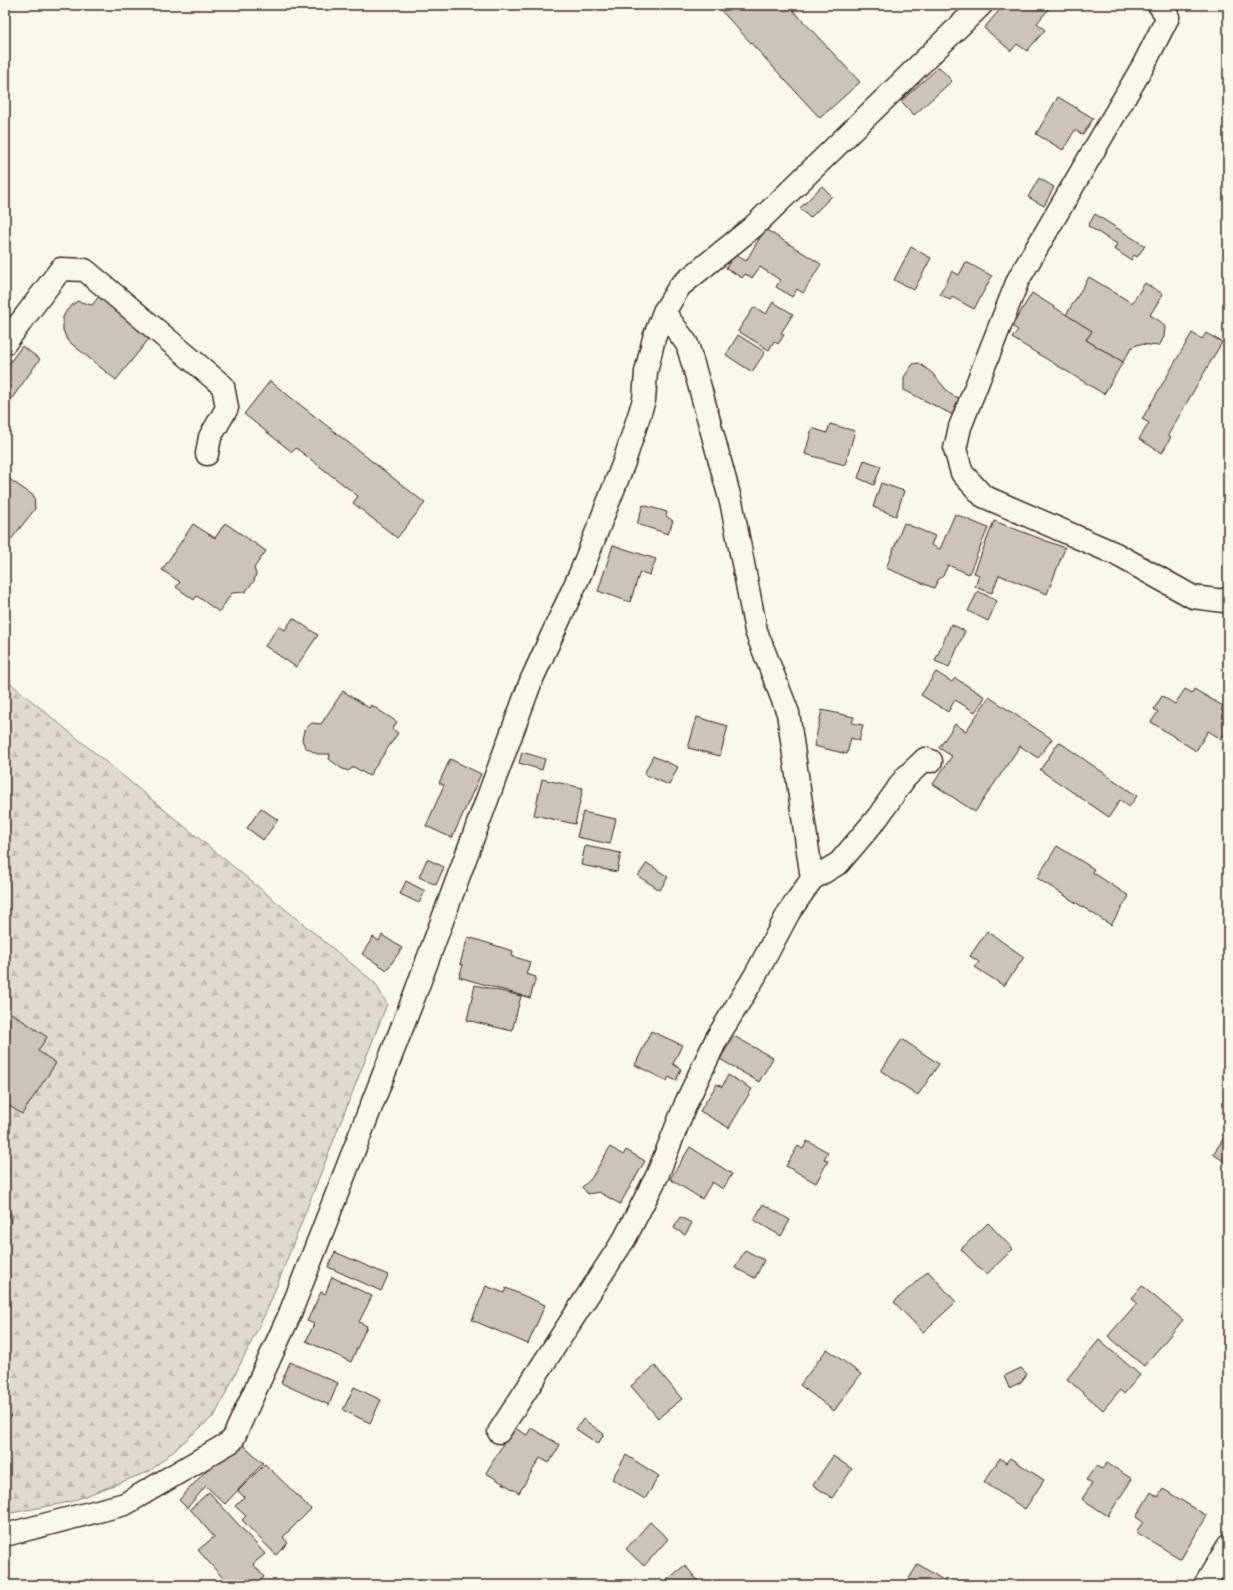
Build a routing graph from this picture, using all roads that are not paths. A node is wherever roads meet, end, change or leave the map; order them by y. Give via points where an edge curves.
1 (981, 5) edge
2 (1159, 5) edge
3 (664, 312) junction
4 (5, 343) edge
5 (207, 454) dead end
6 (1228, 598) edge
7 (931, 762) dead end
8 (812, 879) junction
9 (499, 1432) dead end
10 (5, 1535) edge
11 (1228, 1546) edge
12 (1205, 1585) edge

1 - 3 street via 753,227 680,286
2 - 6 street via 1168,17 1143,66 1018,280 960,426 955,449 962,473 982,496 1116,554 1193,597 1224,601
3 - 8 street via 687,344 732,506 756,631 788,713
3 - 10 street via 654,338 646,372 644,400 624,462 581,572 531,681 412,1002 289,1316 232,1441 125,1504
4 - 5 street via 60,269 85,270 223,386 227,408 210,437
7 - 8 street via 925,759 905,778 840,864
8 - 9 street via 789,912 755,976 717,1038 686,1103 657,1176 625,1238
11 - 12 street

